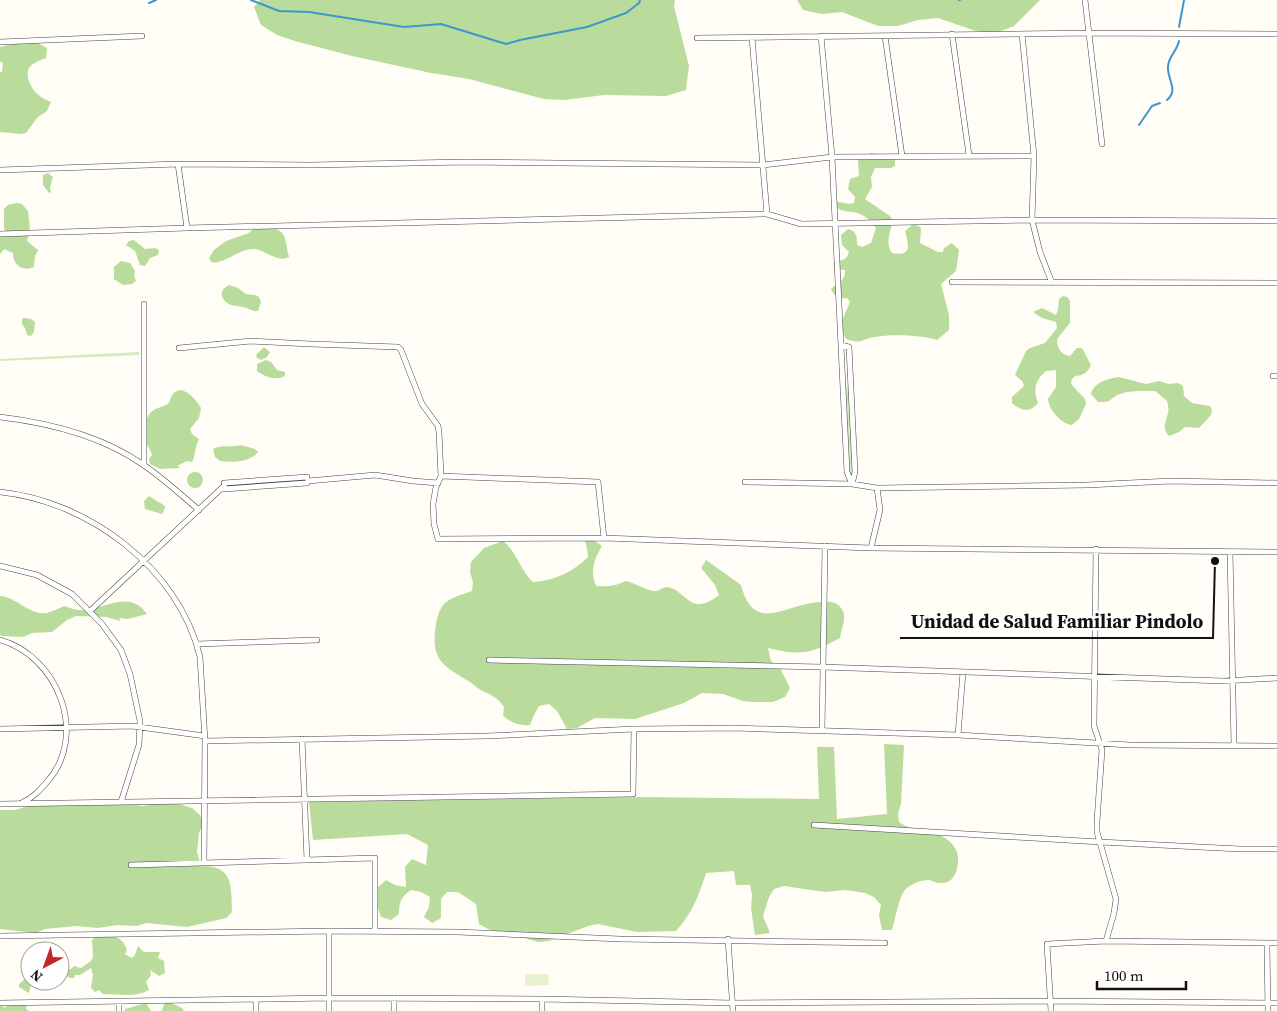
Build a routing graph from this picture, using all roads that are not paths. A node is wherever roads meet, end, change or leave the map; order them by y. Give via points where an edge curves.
1 (1085, 0) edge
2 (1088, 33) junction
3 (952, 34) junction
4 (1022, 34) junction
5 (1277, 34) edge
6 (142, 36) dead end
7 (821, 36) junction
8 (885, 36) junction
9 (697, 38) dead end
10 (752, 38) junction
11 (0, 42) edge
12 (1102, 144) dead end
13 (902, 156) junction
14 (969, 156) junction
15 (1034, 156) junction
16 (832, 157) junction
17 (178, 164) junction
18 (763, 165) junction
19 (0, 170) edge
20 (767, 214) junction
21 (1032, 220) junction
22 (1277, 220) edge
23 (835, 223) junction
24 (186, 228) junction
25 (0, 234) edge
26 (952, 282) dead end
27 (1052, 283) junction
28 (1277, 283) edge
29 (144, 304) dead end
30 (841, 344) junction
31 (179, 348) dead end
32 (0, 417) edge
33 (144, 465) junction
34 (441, 476) junction
35 (745, 482) dead end
36 (438, 483) junction
37 (1277, 483) edge
38 (852, 484) junction
39 (878, 488) junction
40 (0, 492) edge
41 (199, 510) junction
42 (604, 538) junction
43 (825, 546) junction
44 (871, 548) junction
45 (1096, 549) junction
46 (1230, 552) junction
47 (1277, 552) edge
48 (144, 561) junction
49 (0, 566) edge
50 (90, 611) junction
51 (0, 640) edge
52 (316, 640) dead end
53 (197, 644) junction
54 (489, 660) dead end
55 (822, 667) junction
56 (963, 672) junction
57 (1095, 676) junction
58 (1277, 678) edge
59 (1232, 681) junction
60 (140, 727) junction
61 (67, 728) junction
62 (0, 729) edge
63 (634, 729) junction
64 (822, 730) junction
65 (958, 735) junction
66 (205, 738) junction
67 (302, 739) junction
68 (1099, 743) junction
69 (1234, 745) junction
70 (1277, 746) edge
71 (304, 798) junction
72 (205, 800) junction
73 (121, 802) junction
74 (0, 804) edge
75 (21, 804) junction
76 (814, 825) dead end
77 (1100, 842) junction
78 (1277, 849) edge
79 (307, 860) junction
80 (204, 863) junction
81 (132, 865) dead end
82 (329, 931) junction
83 (374, 932) junction
84 (0, 936) edge
85 (728, 939) junction
86 (1106, 941) junction
87 (886, 943) dead end
88 (1277, 943) edge
89 (1266, 944) junction
90 (330, 998) junction
91 (394, 998) junction
92 (256, 999) junction
93 (542, 999) junction
94 (1051, 1001) junction
95 (119, 1002) junction
96 (732, 1003) junction
97 (1268, 1003) junction
98 (1277, 1003) edge
99 (0, 1004) edge
100 (119, 1011) edge
101 (256, 1011) edge
102 (329, 1011) edge
103 (394, 1011) edge
104 (542, 1011) edge
105 (733, 1011) edge
106 (1051, 1011) edge
107 (1268, 1011) edge

1 - 2 street
2 - 4 street
2 - 5 street
2 - 12 street
3 - 4 street
3 - 8 street
3 - 14 street
4 - 15 street
6 - 11 street
7 - 8 street
7 - 10 street
7 - 16 street
8 - 13 street
9 - 10 street
10 - 18 street
13 - 14 street
13 - 16 street
14 - 15 street
15 - 21 street
16 - 18 street
16 - 23 street
17 - 18 street
17 - 19 street
17 - 24 street
18 - 20 street
20 - 23 street via 801,224
20 - 24 street
21 - 22 street
21 - 23 street
21 - 27 street
23 - 30 street
24 - 25 street
26 - 27 street
27 - 28 street
29 - 33 street
30 - 38 street via 847,472
30 - 38 street via 849,347 855,472
31 - 34 street via 251,340 398,347 422,404 438,426
32 - 33 street via 52,426 91,438
33 - 41 street
34 - 36 street
34 - 42 street via 598,482
35 - 38 street
36 - 41 street via 375,475 224,486
36 - 42 street via 433,504 438,539
37 - 39 street via 1171,481
38 - 39 street
39 - 44 street via 880,510
40 - 48 street via 35,499 81,516
41 - 48 street
42 - 43 street
43 - 44 street
43 - 55 street
44 - 45 street
45 - 46 street
45 - 57 street
46 - 47 street
46 - 59 street
48 - 50 street
48 - 53 street via 170,593
49 - 50 street via 37,575 72,594
50 - 60 street via 121,650 136,697
51 - 61 street via 21,648 50,676 62,701
52 - 53 street
53 - 66 street
54 - 55 street
55 - 56 street
55 - 64 street
56 - 57 street
56 - 65 street
57 - 59 street
57 - 68 street via 1094,726
58 - 59 street
59 - 69 street
60 - 61 street
60 - 66 street
60 - 73 street
61 - 62 street
61 - 75 street via 54,773 39,791
63 - 64 street
63 - 67 street via 487,736
63 - 71 street via 632,794
64 - 65 street
65 - 68 street
66 - 67 street
66 - 72 street
67 - 71 street
68 - 69 street
68 - 77 street via 1102,750 1097,821
69 - 70 street
71 - 72 street
71 - 79 street
72 - 73 street
72 - 80 street
73 - 75 street
74 - 75 street
76 - 77 street
77 - 78 street
77 - 86 street via 1116,899
79 - 80 street
79 - 83 street via 375,858
80 - 81 street
82 - 83 street
82 - 84 street
82 - 90 street
83 - 85 street
85 - 87 street
85 - 96 street
86 - 89 street
86 - 94 street via 1047,944
88 - 89 street
89 - 97 street
90 - 91 street
90 - 92 street
90 - 102 street
91 - 93 street
91 - 103 street
92 - 95 street
92 - 101 street
93 - 96 street
93 - 104 street
94 - 96 street
94 - 97 street
94 - 106 street
95 - 99 street
95 - 100 street
96 - 105 street
97 - 98 street
97 - 107 street

